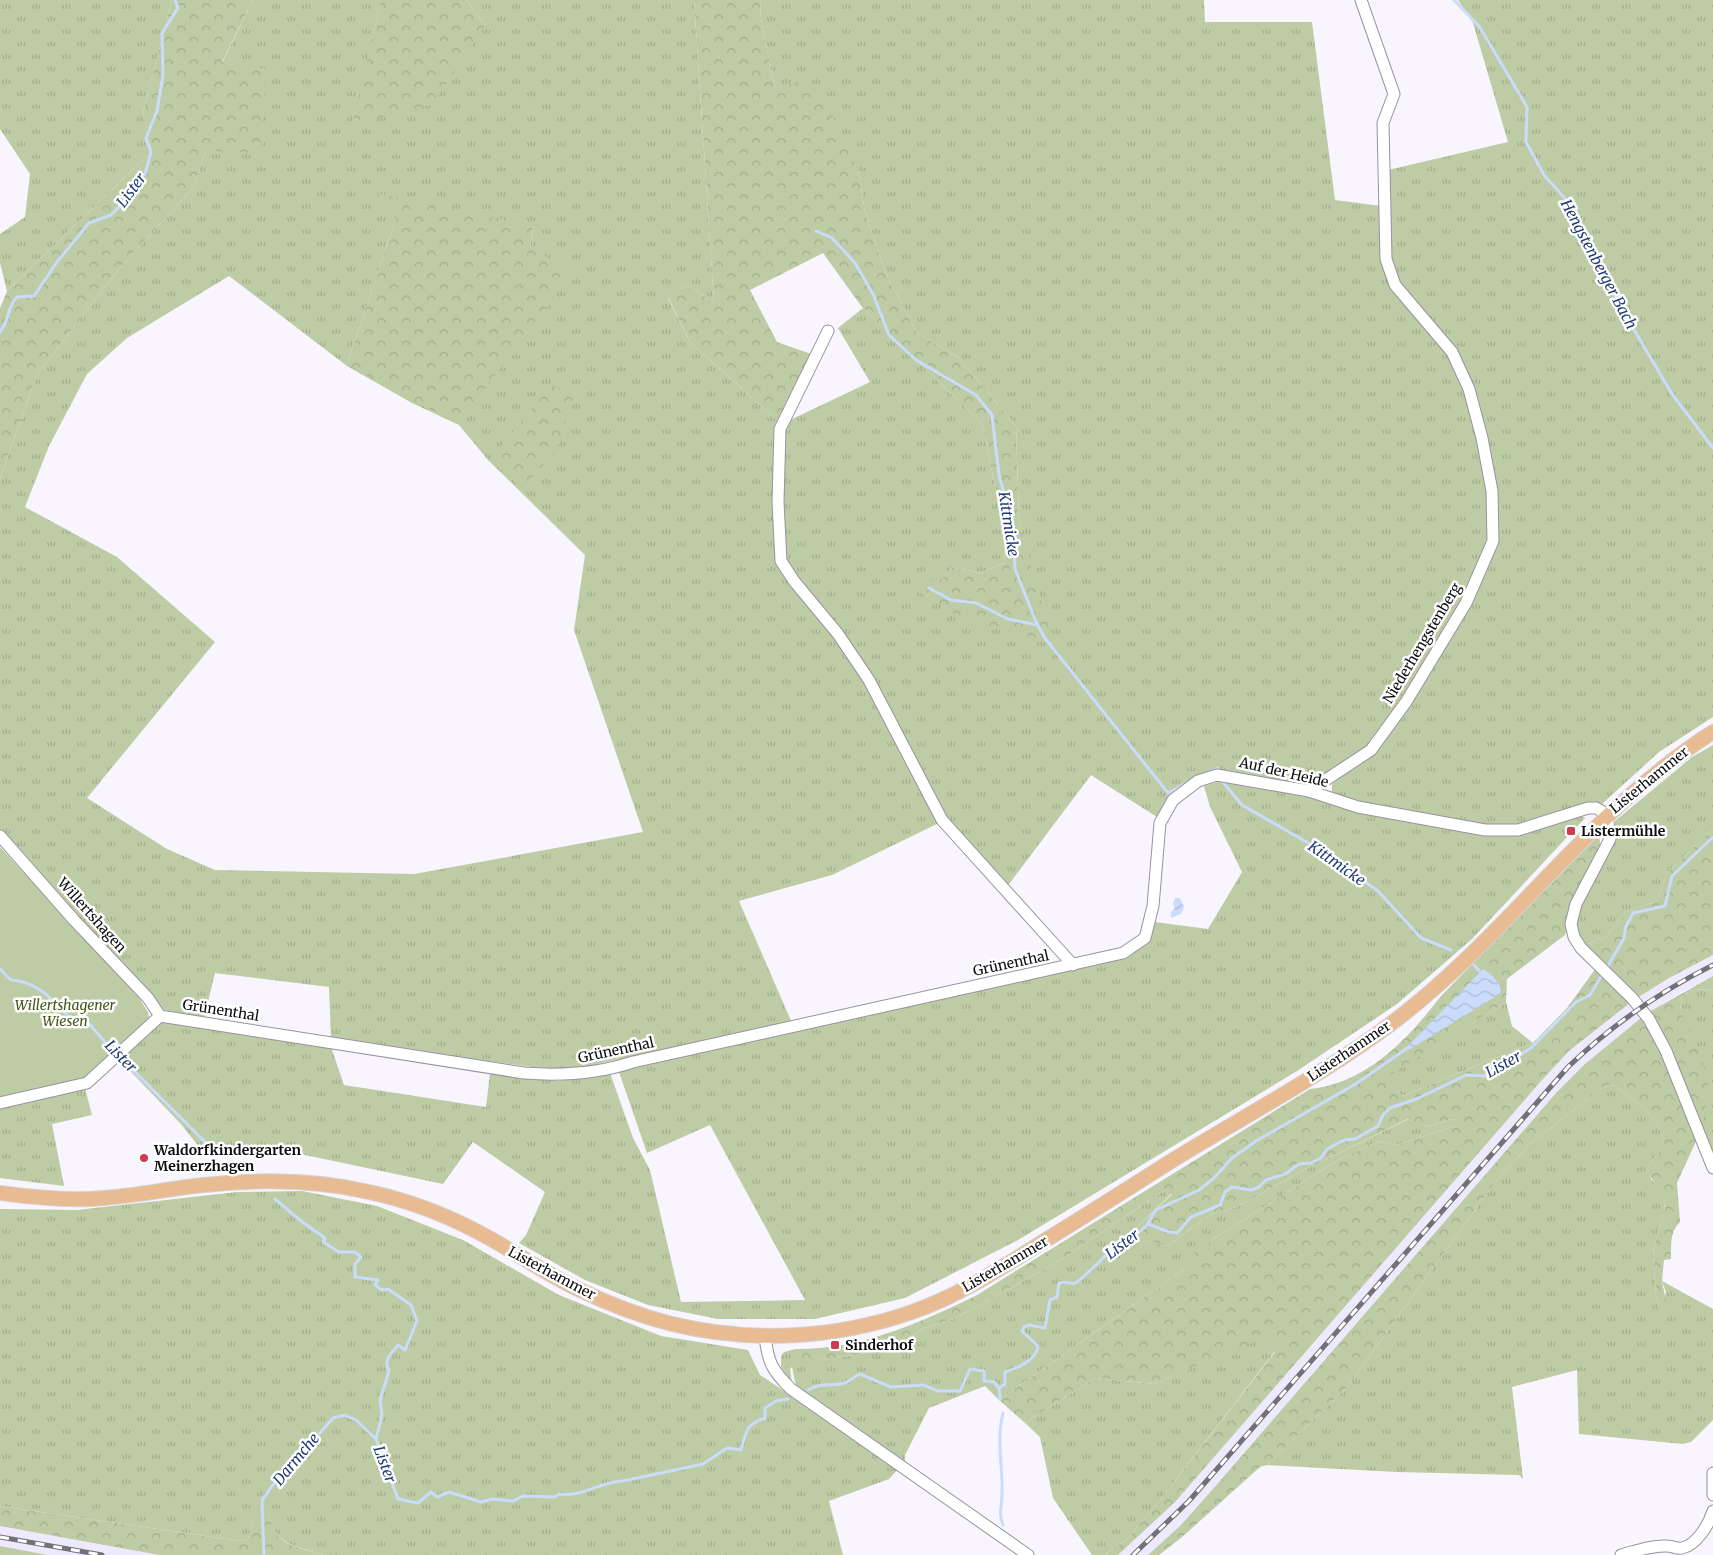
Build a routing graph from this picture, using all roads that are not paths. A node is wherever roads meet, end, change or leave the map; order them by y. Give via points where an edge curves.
1 (1361, 0) edge
2 (828, 331) dead end
3 (1713, 732) edge
4 (1309, 791) junction
5 (1607, 814) junction
6 (0, 836) edge
7 (1073, 965) junction
8 (160, 1016) junction
9 (0, 1103) edge
10 (1713, 1168) edge
11 (0, 1193) edge
12 (765, 1336) junction
13 (1713, 1473) edge
14 (1713, 1495) edge
15 (1713, 1511) edge
16 (1682, 1552) edge
17 (1028, 1555) edge
18 (1622, 1555) edge

1 - 4 street, Niederhengstenberg via 1394,94 1383,123 1386,259 1394,285 1452,352 1469,389 1492,491 1493,541 1466,604 1406,702 1371,750
2 - 7 street via 780,429 778,502 781,561 838,634 868,680 942,820
3 - 5 main road, Listerhammer via 1662,766
4 - 5 street, Auf der Heide via 1358,807 1485,830 1518,830 1588,808
4 - 7 street, Auf der Heide via 1217,775 1198,781 1172,800 1160,823 1153,906 1145,938 1123,953
5 - 10 street via 1610,839 1576,904 1571,924 1574,937 1648,1019 1666,1051
5 - 12 main road, Listerhammer via 1455,970 1397,1019 1297,1086 1010,1263 955,1293 915,1311 852,1329
6 - 8 street, Willertshagen via 148,998
7 - 8 street, Grünenthal via 612,1069 561,1076
8 - 9 street via 87,1083
11 - 12 main road, Listerhammer via 48,1199 91,1199 270,1180 324,1183 372,1192 426,1209 477,1231 577,1289 634,1313 702,1330
12 - 17 street via 767,1357 773,1371 791,1389
13 - 14 street
15 - 16 street via 1704,1530
16 - 18 street via 1666,1546

